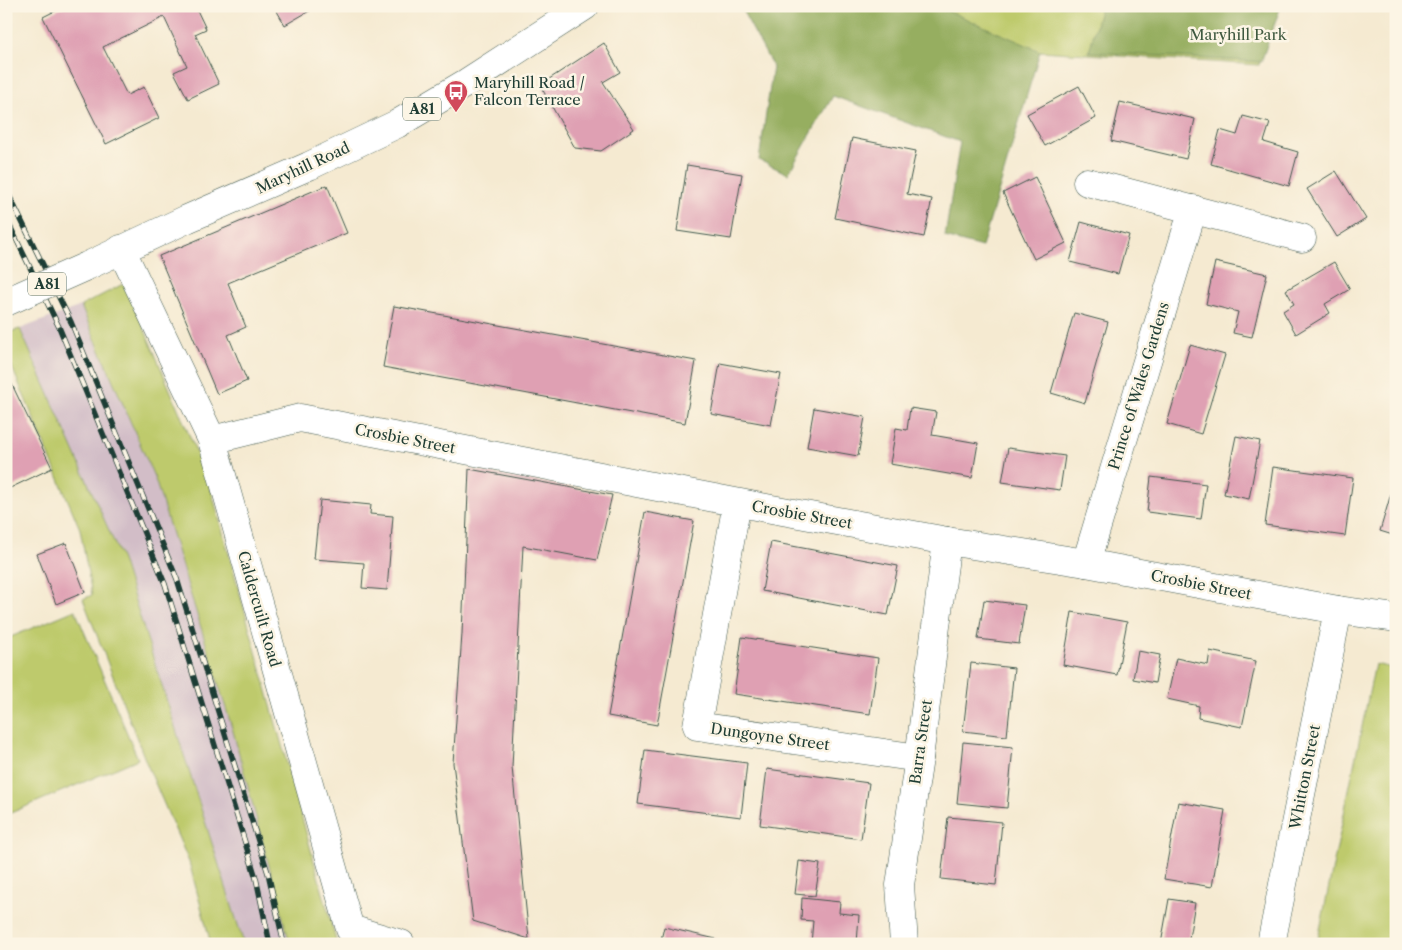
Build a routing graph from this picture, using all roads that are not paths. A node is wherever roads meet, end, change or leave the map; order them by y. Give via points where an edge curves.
1 (567, 11) edge
2 (1087, 182) dead end
3 (1193, 210) junction
4 (1302, 238) dead end
5 (121, 249) junction
6 (6, 302) edge
7 (212, 440) junction
8 (737, 503) junction
9 (947, 541) junction
10 (1086, 563) junction
11 (1338, 610) junction
12 (1396, 618) edge
13 (919, 758) junction
14 (351, 936) edge
15 (401, 944) edge
16 (904, 944) edge
17 (1271, 944) edge

1 - 5 street, Maryhill Road / A81 via 466,84 397,124
2 - 3 street
3 - 4 street
3 - 10 street, Prince of Wales Gardens
5 - 6 street, Maryhill Road / A81, bridge
5 - 7 street, Caldercuilt Road
7 - 8 street, Crosbie Street via 300,418
7 - 14 street, Caldercuilt Road
8 - 9 street, Crosbie Street
8 - 13 street, Dungoyne Street via 697,726
9 - 10 street, Crosbie Street
9 - 13 street, Barra Street
10 - 11 street, Crosbie Street
11 - 12 street, Crosbie Street
11 - 17 street, Whitton Street
13 - 16 street, Barra Street via 900,885
14 - 15 street, Caldercuilt Road

